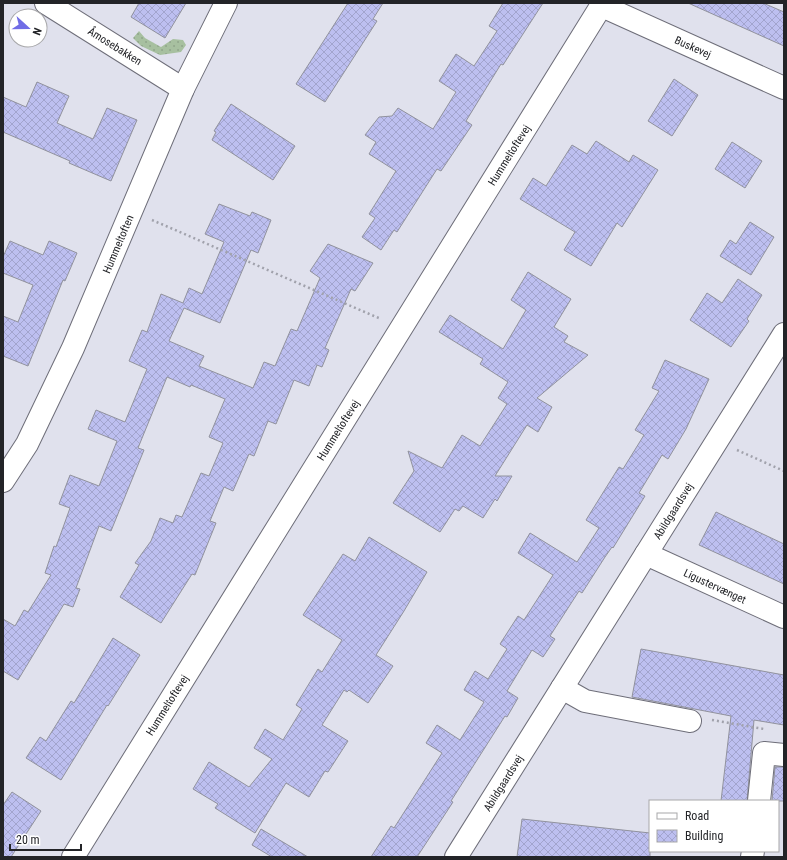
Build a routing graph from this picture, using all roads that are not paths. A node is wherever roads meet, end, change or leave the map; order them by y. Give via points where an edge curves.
1 (46, 3) edge
2 (226, 3) edge
3 (602, 4) edge
4 (784, 88) edge
5 (183, 89) junction
6 (784, 334) edge
7 (3, 481) edge
8 (646, 554) junction
9 (784, 617) edge
10 (562, 688) junction
11 (690, 721) road end
12 (784, 755) edge
13 (759, 800) edge
14 (73, 857) edge
15 (456, 857) edge

1 - 5 street, Åmosebakken
2 - 5 street, Hummeltoften
3 - 4 street, Buskevej
3 - 14 street, Hummeltoftevej
5 - 7 street, Hummeltoften via 73,348 26,444
6 - 8 street, Abildgaardsvej
8 - 9 street, Ligustervænget
8 - 10 street, Abildgaardsvej
10 - 11 street via 585,701
10 - 15 street, Abildgaardsvej
12 - 13 street via 764,753

